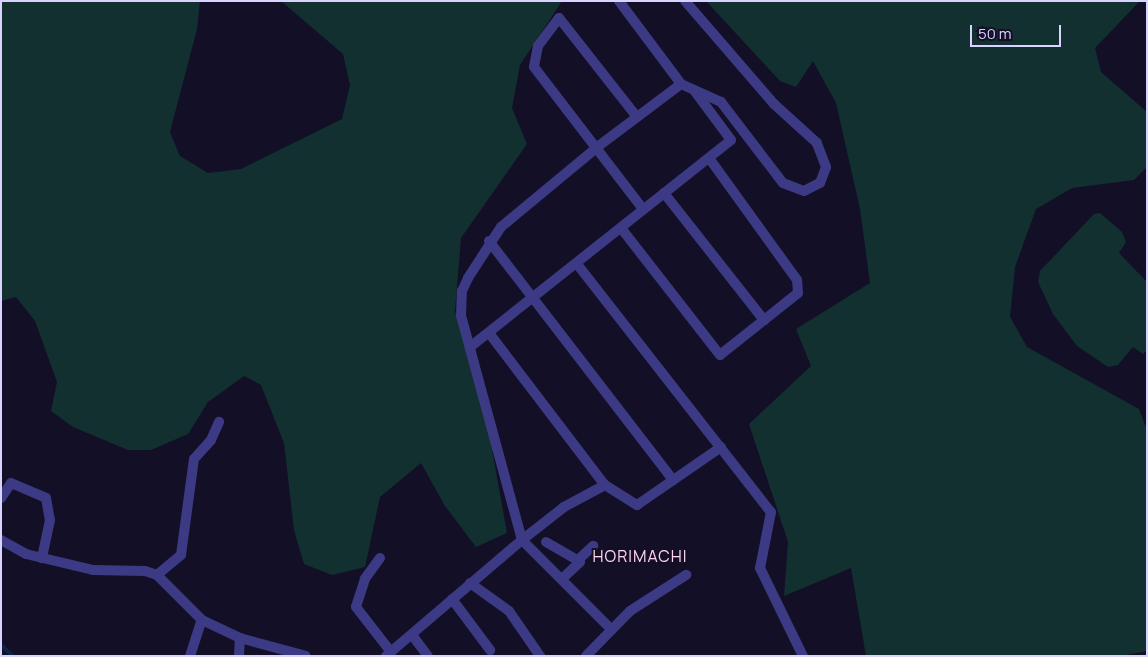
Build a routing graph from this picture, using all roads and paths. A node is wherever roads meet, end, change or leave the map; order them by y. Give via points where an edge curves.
1 (619, 1) edge
2 (685, 1) edge
3 (681, 84) junction
4 (694, 90) junction
5 (637, 117) junction
6 (596, 148) junction
7 (709, 158) junction
8 (664, 193) junction
9 (643, 209) junction
10 (621, 228) junction
11 (489, 241) junction
12 (576, 264) junction
13 (533, 298) junction
14 (764, 320) junction
15 (489, 333) junction
16 (470, 347) junction
17 (219, 422) dead end
18 (721, 447) junction
19 (673, 480) junction
20 (605, 485) junction
21 (1, 498) edge
22 (1, 540) edge
23 (522, 540) junction
24 (546, 542) dead end
25 (593, 546) dead end
26 (42, 558) junction
27 (380, 558) dead end
28 (578, 560) junction
29 (157, 575) junction
30 (686, 576) dead end
31 (562, 579) junction
32 (470, 583) junction
33 (452, 599) junction
34 (202, 620) junction
35 (610, 628) junction
36 (412, 635) junction
37 (240, 638) junction
38 (490, 650) dead end
39 (388, 654) edge
40 (190, 656) edge
41 (239, 656) edge
42 (306, 656) edge
43 (428, 656) edge
44 (540, 656) edge
45 (586, 656) edge
46 (803, 656) edge

1 - 3 street
2 - 4 street via 774,104 817,144 826,167 820,183 804,191 783,182 725,107 711,95
3 - 4 street
3 - 5 street
4 - 7 street via 731,140
5 - 6 street
5 - 6 street via 559,18 538,46 534,67
6 - 9 street
6 - 11 street
7 - 8 street
7 - 14 street via 797,280 798,293
8 - 9 street
8 - 14 street
9 - 10 street
10 - 12 street
10 - 14 street via 720,355
11 - 13 street
11 - 16 street via 462,292 461,316
12 - 13 street
12 - 18 street
13 - 15 street
13 - 19 street
15 - 16 street
15 - 20 street
16 - 23 street
17 - 29 street via 211,440 194,459 181,555
18 - 19 street
18 - 46 street via 771,512 760,568
19 - 20 street via 637,505
20 - 23 street via 564,507
21 - 26 street via 11,483 46,498 50,520
22 - 26 street
23 - 31 street
23 - 32 street
24 - 28 street
25 - 28 street
26 - 29 street via 93,570 145,571
27 - 39 street via 364,579 356,607
28 - 31 street
29 - 34 street
30 - 35 street
31 - 35 street
32 - 33 street
32 - 44 street via 509,612
33 - 36 street
33 - 38 street
34 - 37 street
34 - 40 street
35 - 45 street
36 - 39 street
36 - 43 street
37 - 41 street
37 - 42 street

